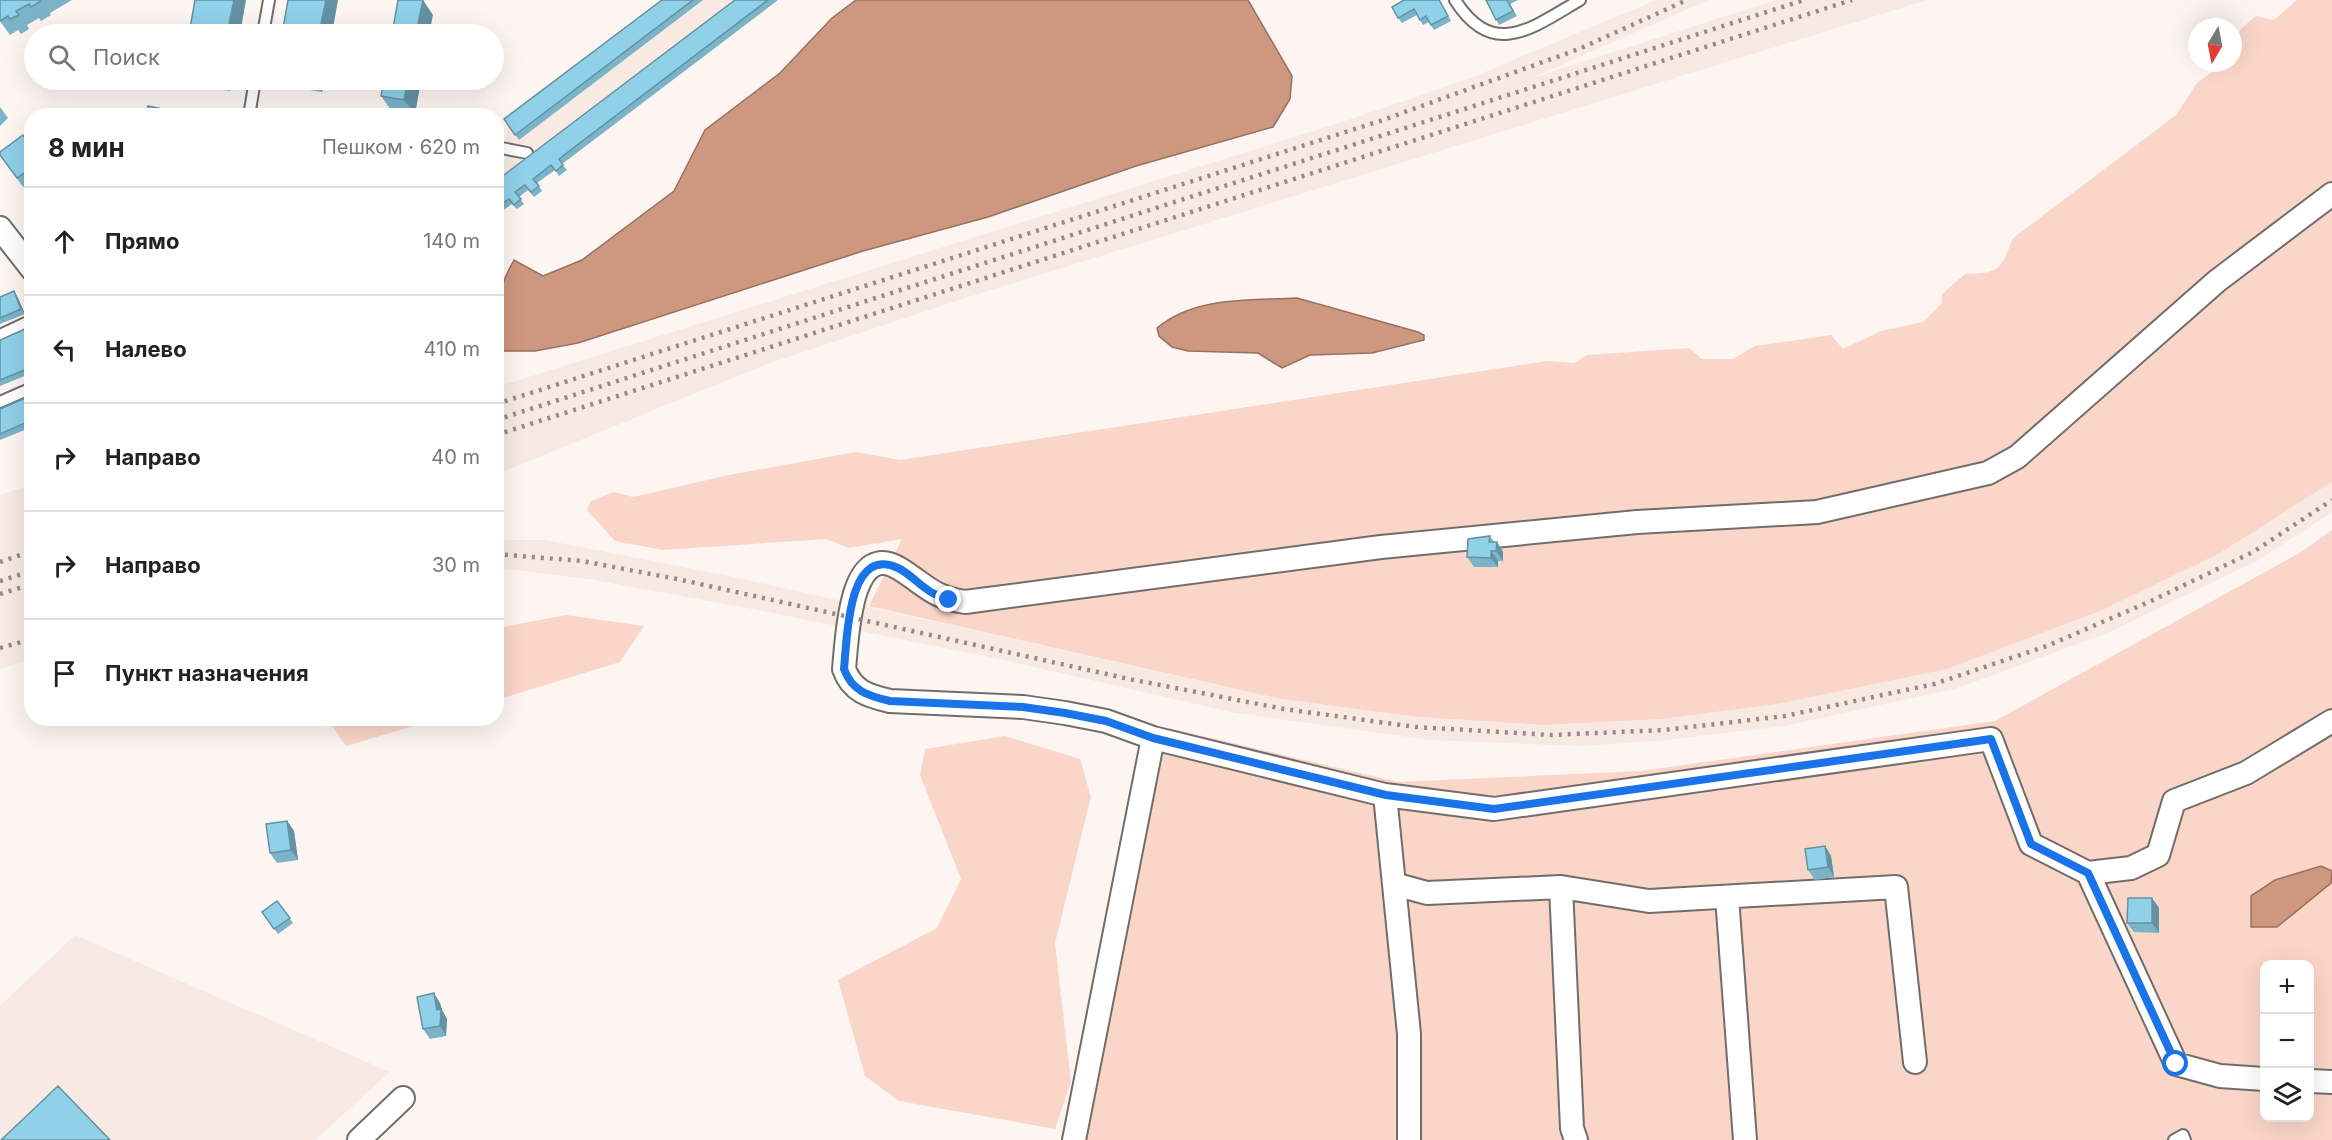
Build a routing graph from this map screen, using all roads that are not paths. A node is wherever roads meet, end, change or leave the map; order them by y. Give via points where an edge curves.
1 (269, 0) edge
2 (1455, 0) edge
3 (1580, 0) edge
4 (265, 24) edge
5 (253, 90) edge
6 (250, 108) edge
7 (504, 149) edge
8 (527, 153) dead end
9 (2332, 194) edge
10 (0, 229) edge
11 (24, 259) edge
12 (24, 324) edge
13 (0, 335) edge
14 (24, 392) edge
15 (0, 402) edge
16 (2332, 721) edge
17 (1153, 738) junction
18 (1386, 795) junction
19 (2088, 873) junction
20 (1394, 884) junction
21 (1561, 887) junction
22 (1727, 897) junction
23 (1915, 1062) dead end
24 (2260, 1078) edge
25 (2314, 1081) edge
26 (2332, 1082) edge
27 (403, 1098) dead end
28 (359, 1140) edge
29 (1074, 1140) edge
30 (1409, 1140) edge
31 (1576, 1140) edge
32 (1745, 1140) edge
33 (2174, 1140) edge
34 (2185, 1140) edge

1 - 4 lane
2 - 3 lane via 1477,27 1491,34 1510,34 1538,24
5 - 6 lane
7 - 8 lane
9 - 17 street via 2217,281 2016,457 1988,473 1817,512 1637,522 1381,547 965,602 929,592 899,568 885,563 872,567 855,588 844,669 848,679 869,696 890,701 1023,707 1065,713 1106,721
10 - 11 street
12 - 13 lane
14 - 15 lane
16 - 19 street via 2246,773 2174,801 2158,855 2131,868
17 - 18 street
17 - 29 street
18 - 19 street via 1494,809 1991,739 2031,844
18 - 20 street
19 - 24 street via 2176,1064 2220,1076
20 - 21 street via 1427,893
20 - 30 street via 1409,1034
21 - 22 street via 1649,901
21 - 31 street via 1572,1128
22 - 23 street via 1896,887
22 - 32 street
25 - 26 street
27 - 28 street
33 - 34 lane via 2183,1135

